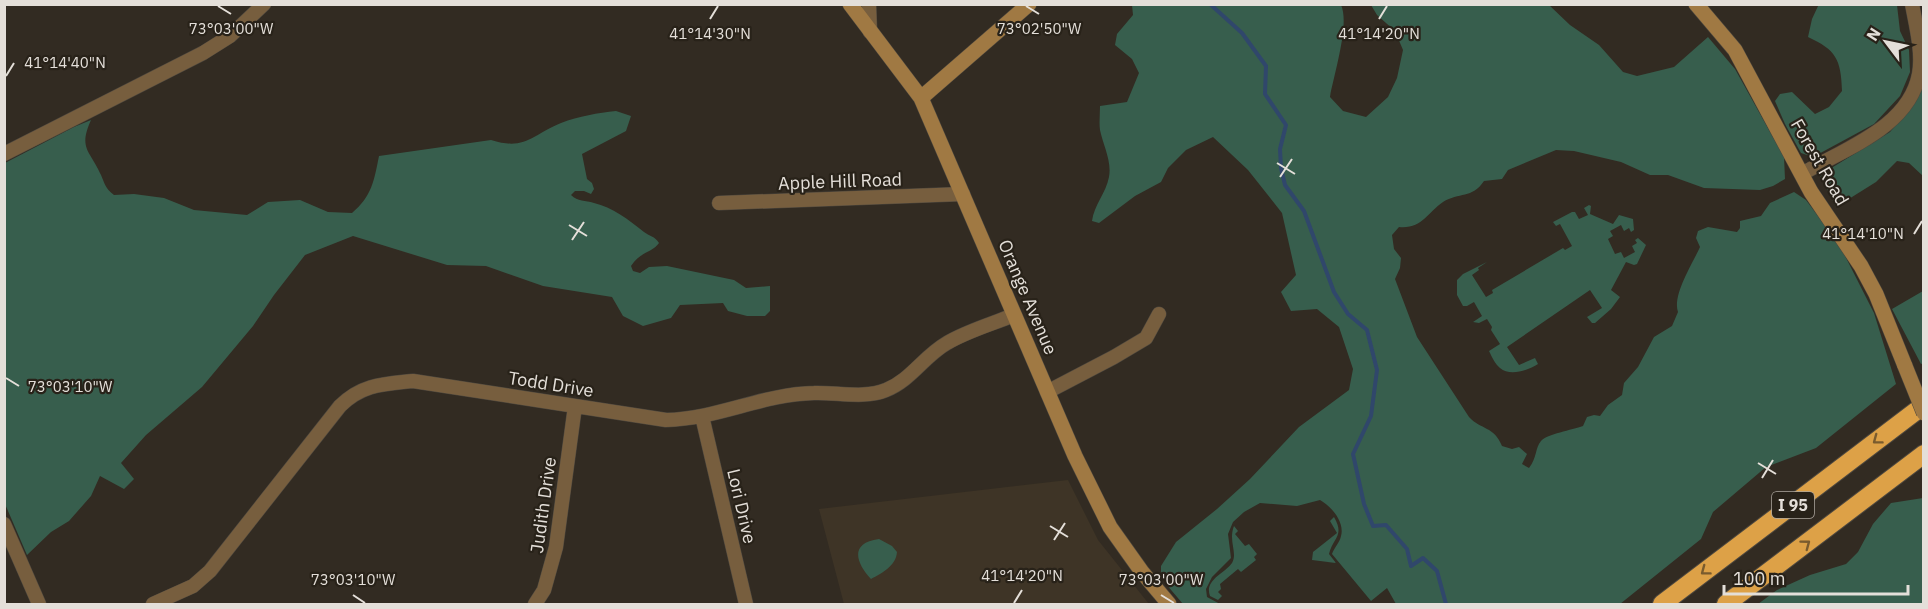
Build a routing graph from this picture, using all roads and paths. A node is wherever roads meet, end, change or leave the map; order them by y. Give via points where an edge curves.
1 (264, 4) edge
2 (850, 4) edge
3 (870, 4) edge
4 (1029, 4) edge
5 (1696, 4) edge
6 (1912, 4) edge
7 (870, 32) junction
8 (921, 98) junction
9 (4, 154) edge
10 (1802, 174) junction
11 (963, 194) junction
12 (719, 204) dead end
13 (1159, 314) dead end
14 (1014, 315) junction
15 (1047, 392) junction
16 (1923, 405) edge
17 (575, 406) junction
18 (1923, 413) edge
19 (702, 416) junction
20 (1923, 454) edge
21 (4, 524) edge
22 (39, 604) edge
23 (153, 604) edge
24 (535, 604) edge
25 (746, 604) edge
26 (1169, 604) edge
27 (1662, 604) edge
28 (1726, 604) edge

1 - 9 street via 230,36 203,53
2 - 7 main road, Orange Avenue
3 - 7 street
4 - 8 main road
5 - 10 main road, Forest Road via 1735,50
6 - 10 street via 1920,73 1906,102 1882,129
7 - 8 main road, Orange Avenue
8 - 11 main road, Orange Avenue
10 - 18 main road, Forest Road, bridge via 1876,294
11 - 12 street, Apple Hill Road
11 - 14 main road, Orange Avenue
13 - 15 street via 1146,338
14 - 15 main road, Orange Avenue
14 - 19 street, Todd Drive via 948,343 908,378 884,391 780,397
15 - 26 main road, Orange Avenue via 1110,527
16 -> 27 highway, I 95
17 - 19 street, Todd Drive via 666,420
17 - 23 street, Todd Drive via 413,381 356,392 340,406 210,571 193,586
17 - 24 street, Judith Drive via 556,547 544,590
19 - 25 street, Lori Drive
28 -> 20 highway, I 95
21 - 22 street

